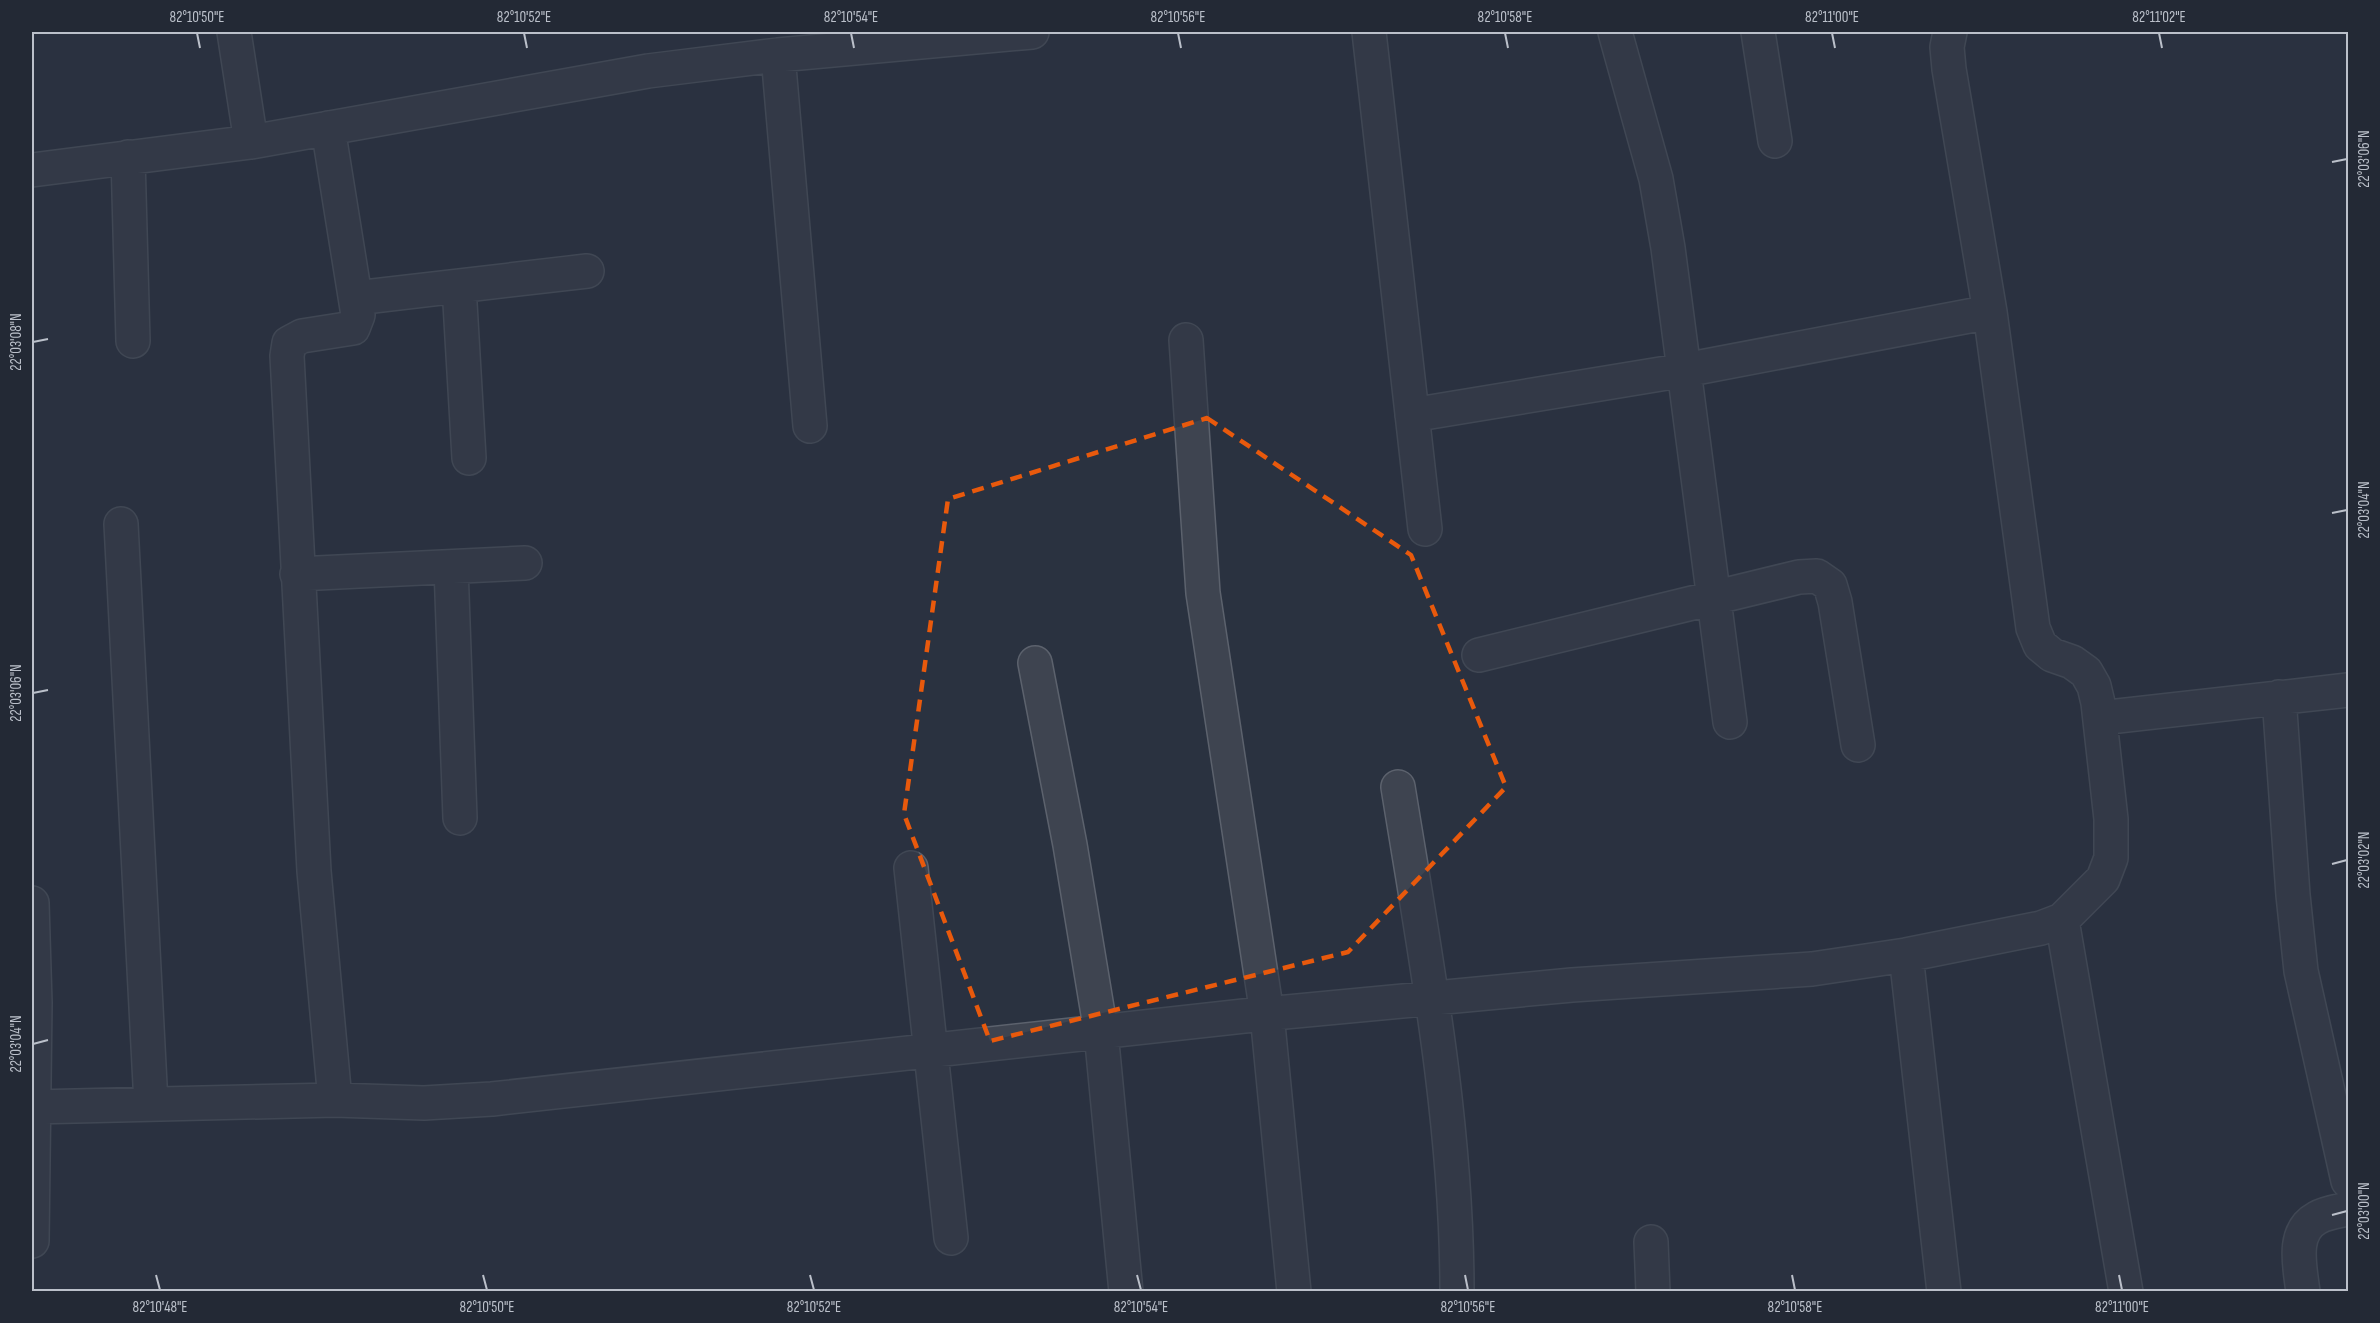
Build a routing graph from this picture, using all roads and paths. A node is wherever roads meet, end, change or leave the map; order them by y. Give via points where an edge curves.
1 (234, 32) edge
2 (1032, 32) edge
3 (1369, 32) edge
4 (1615, 32) edge
5 (1758, 32) edge
6 (1950, 32) edge
7 (897, 38) edge
8 (789, 47) edge
9 (328, 128) junction
10 (1775, 141) dead end
11 (251, 142) junction
12 (128, 157) junction
13 (32, 170) edge
14 (587, 271) dead end
15 (459, 286) junction
16 (356, 298) junction
17 (1990, 312) junction
18 (1186, 340) dead end
19 (133, 341) dead end
20 (1685, 370) junction
21 (1412, 415) junction
22 (810, 426) dead end
23 (469, 458) dead end
24 (121, 524) dead end
25 (1425, 529) dead end
26 (525, 563) dead end
27 (451, 567) junction
28 (297, 574) junction
29 (1714, 598) junction
30 (1479, 655) dead end
31 (1035, 663) dead end
32 (2349, 690) edge
33 (2279, 697) junction
34 (2100, 718) junction
35 (1730, 722) dead end
36 (1858, 745) dead end
37 (1398, 788) dead end
38 (460, 818) dead end
39 (911, 868) dead end
40 (32, 903) edge
41 (2062, 920) junction
42 (1906, 955) junction
43 (1432, 998) junction
44 (1267, 1014) junction
45 (1101, 1032) junction
46 (932, 1049) junction
47 (335, 1100) junction
48 (151, 1104) junction
49 (33, 1107) junction
50 (2349, 1181) edge
51 (2349, 1209) edge
52 (951, 1238) dead end
53 (32, 1241) edge
54 (1651, 1242) dead end
55 (1126, 1292) edge
56 (1294, 1292) edge
57 (1457, 1292) edge
58 (1653, 1292) edge
59 (1944, 1292) edge
60 (2126, 1292) edge
61 (2303, 1292) edge

1 - 11 street
2 - 7 street
3 - 21 street
4 - 20 street via 1656,179
5 - 10 street
6 - 17 street via 1949,69
7 - 8 street
8 - 9 street
8 - 22 street
9 - 11 street
9 - 16 street
11 - 12 street
12 - 13 street
12 - 19 street
14 - 15 street
15 - 16 street
15 - 23 street
16 - 28 street via 358,315 352,328 302,336 289,343 287,376
17 - 20 street
17 - 34 street via 2032,628 2040,645 2052,655 2086,672 2094,686
18 - 44 street via 1203,593
20 - 21 street
20 - 29 street
21 - 25 street
24 - 48 street
26 - 27 street
27 - 28 street
27 - 38 street
28 - 47 street via 314,871
29 - 30 street
29 - 35 street
29 - 36 street via 1799,578 1817,576 1830,585
31 - 45 street
32 - 33 street
33 - 34 street
33 - 50 street via 2300,962
34 - 41 street via 2112,819 2111,858 2103,879
37 - 43 street
39 - 46 street
40 - 49 street
41 - 42 street via 2041,928
41 - 60 street
42 - 43 street via 1812,969
42 - 59 street
43 - 44 street
43 - 57 street via 1451,1166
44 - 45 street
44 - 56 street
45 - 46 street
45 - 55 street
46 - 47 street via 492,1099 424,1103
46 - 52 street
47 - 48 street
48 - 49 street
49 - 53 street
51 - 61 street via 2318,1217 2305,1227 2300,1243
54 - 58 street

